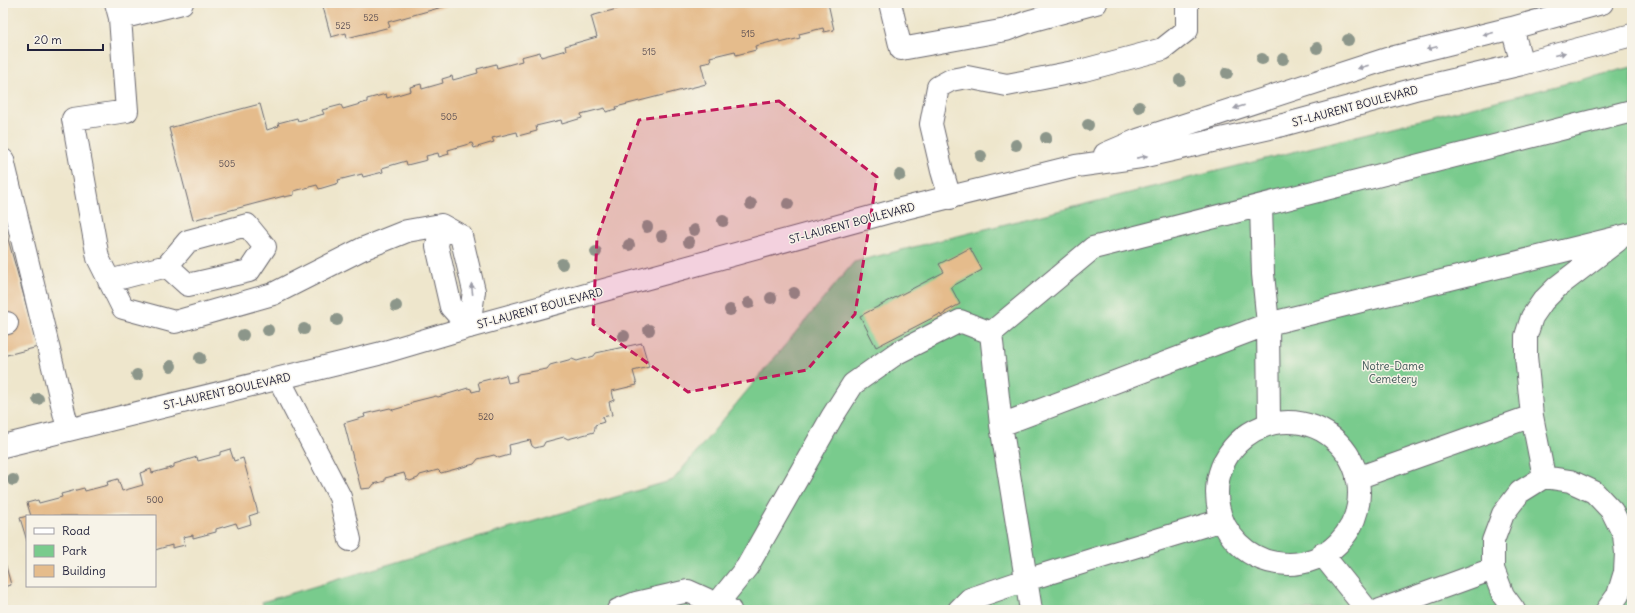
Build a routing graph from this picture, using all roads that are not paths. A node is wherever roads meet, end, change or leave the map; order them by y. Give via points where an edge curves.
1 (182, 3) edge
2 (890, 3) edge
3 (1096, 3) edge
4 (1187, 3) edge
5 (1602, 3) edge
6 (118, 11) edge
7 (1512, 28) junction
8 (1632, 35) edge
9 (1522, 64) junction
10 (1632, 110) edge
11 (3, 160) edge
12 (1076, 166) junction
13 (950, 198) junction
14 (1261, 206) junction
15 (11, 223) edge
16 (1628, 234) edge
17 (167, 266) dead end
18 (109, 281) junction
19 (1268, 324) junction
20 (469, 327) junction
21 (990, 333) junction
22 (279, 379) junction
23 (1532, 416) junction
24 (1269, 424) junction
25 (1001, 425) junction
26 (68, 429) junction
27 (3, 446) edge
28 (1357, 478) junction
29 (1544, 478) junction
30 (1222, 520) junction
31 (1628, 534) edge
32 (350, 540) dead end
33 (1322, 554) junction
34 (1493, 569) junction
35 (1026, 580) junction
36 (723, 607) edge
37 (618, 610) edge
38 (959, 610) edge
39 (1030, 610) edge
40 (1367, 610) edge
41 (1380, 610) edge
42 (1514, 610) edge
43 (1607, 610) edge

1 - 6 main road
2 - 3 main road via 901,49 1006,30
4 - 13 main road via 1187,30 1163,49 1084,70 1007,85 967,77 952,80 938,87 931,124
5 - 7 main road, ST-LAURENT BOULEVARD
6 - 18 main road via 127,111 73,119 98,258
7 - 9 main road
7 -> 12 main road, ST-LAURENT BOULEVARD via 1387,59 1138,140
9 -> 8 main road, ST-LAURENT BOULEVARD
12 -> 9 main road, ST-LAURENT BOULEVARD via 1141,157 1283,125 1419,88
10 - 14 main road
11 - 15 main road
12 - 13 main road, ST-LAURENT BOULEVARD
13 - 20 main road, ST-LAURENT BOULEVARD via 893,211
14 - 19 main road via 1263,274
14 - 21 main road via 1093,248
15 - 26 main road
16 - 19 main road
16 - 23 main road via 1557,288 1543,301 1532,317 1526,336
17 - 18 main road
18 - 20 main road via 124,308 175,322 273,294 362,249 407,231 441,225 437,246 451,307
19 - 24 main road
19 - 25 main road
20 - 22 main road, ST-LAURENT BOULEVARD via 378,354
21 - 25 main road
21 - 36 main road via 960,321 897,353 853,384
22 - 26 main road, ST-LAURENT BOULEVARD
22 - 32 main road via 340,497
23 - 28 main road
23 - 29 main road
24 - 28 main road via 1292,421 1315,427 1333,438 1349,456
24 - 30 main road via 1247,434 1231,450 1220,471 1216,494
25 - 35 main road
26 - 27 main road, ST-LAURENT BOULEVARD
28 - 33 main road via 1358,502 1351,524 1338,543
29 - 31 main road via 1570,481 1594,492 1612,511
29 - 34 main road via 1520,492 1502,514 1493,541
30 - 33 main road via 1232,538 1250,553 1272,562 1296,563
30 - 35 main road
31 - 43 main road via 1625,572 1618,595
33 - 40 main road
34 - 41 main road
34 - 42 main road via 1503,595
35 - 38 main road via 970,599
35 - 39 main road
36 - 37 main road via 688,591 636,603

